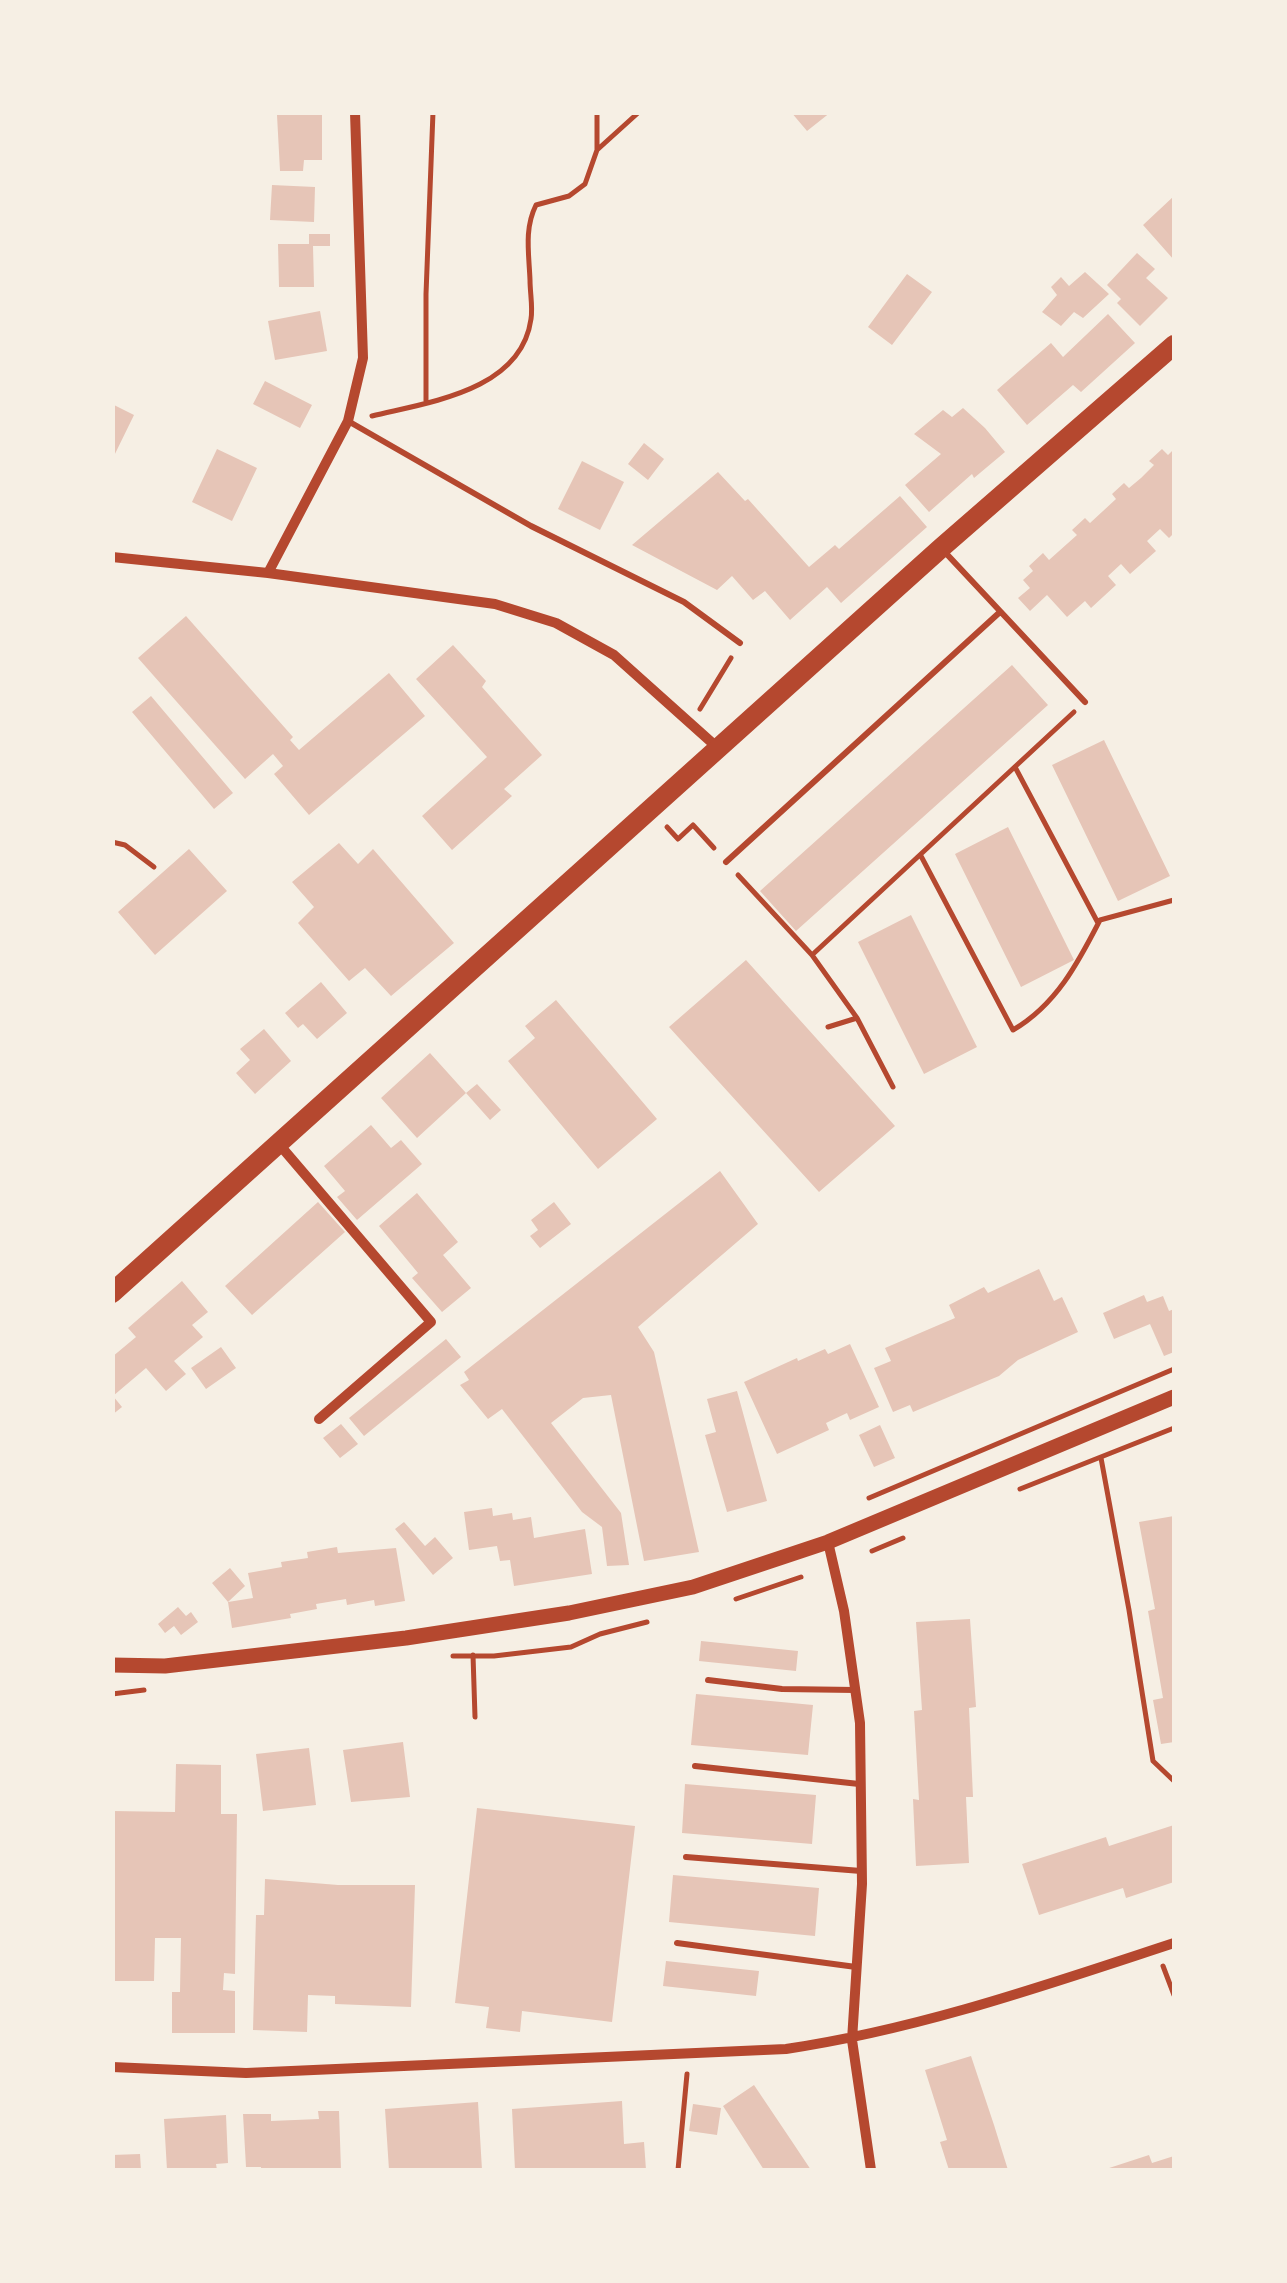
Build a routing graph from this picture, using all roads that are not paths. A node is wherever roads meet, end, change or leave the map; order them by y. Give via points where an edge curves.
1 (355, 112) edge
2 (1174, 346) edge
3 (348, 421) junction
4 (941, 548) junction
5 (112, 557) edge
6 (268, 573) junction
7 (1000, 612) junction
8 (740, 643) road end
9 (1086, 702) road end
10 (720, 750) junction
11 (726, 862) road end
12 (278, 1143) junction
13 (112, 1293) edge
14 (1174, 1398) edge
15 (319, 1419) dead end
16 (828, 1542) junction
17 (112, 1666) edge
18 (708, 1680) dead end
19 (855, 1690) junction
20 (695, 1766) dead end
21 (861, 1784) junction
22 (686, 1857) dead end
23 (862, 1871) junction
24 (677, 1943) dead end
25 (1174, 1943) edge
26 (856, 1966) junction
27 (852, 2040) junction
28 (112, 2067) edge
29 (871, 2170) edge

1 - 3 street via 362,358
2 - 4 main road
3 - 6 street
3 - 8 lane via 532,526 684,602
4 - 7 lane
4 - 10 main road
5 - 6 street
6 - 10 street via 495,604 556,623 614,655
7 - 9 lane
7 - 11 lane
10 - 12 main road
12 - 13 main road
12 - 15 street via 432,1322
14 - 16 street
16 - 17 street via 693,1587 569,1614 219,1660
16 - 19 street
18 - 19 lane
19 - 21 street
20 - 21 lane
21 - 23 street
22 - 23 lane
23 - 26 street
24 - 26 lane
25 - 27 street via 950,2016
26 - 27 street
27 - 28 street via 786,2050 246,2073
27 - 29 street

